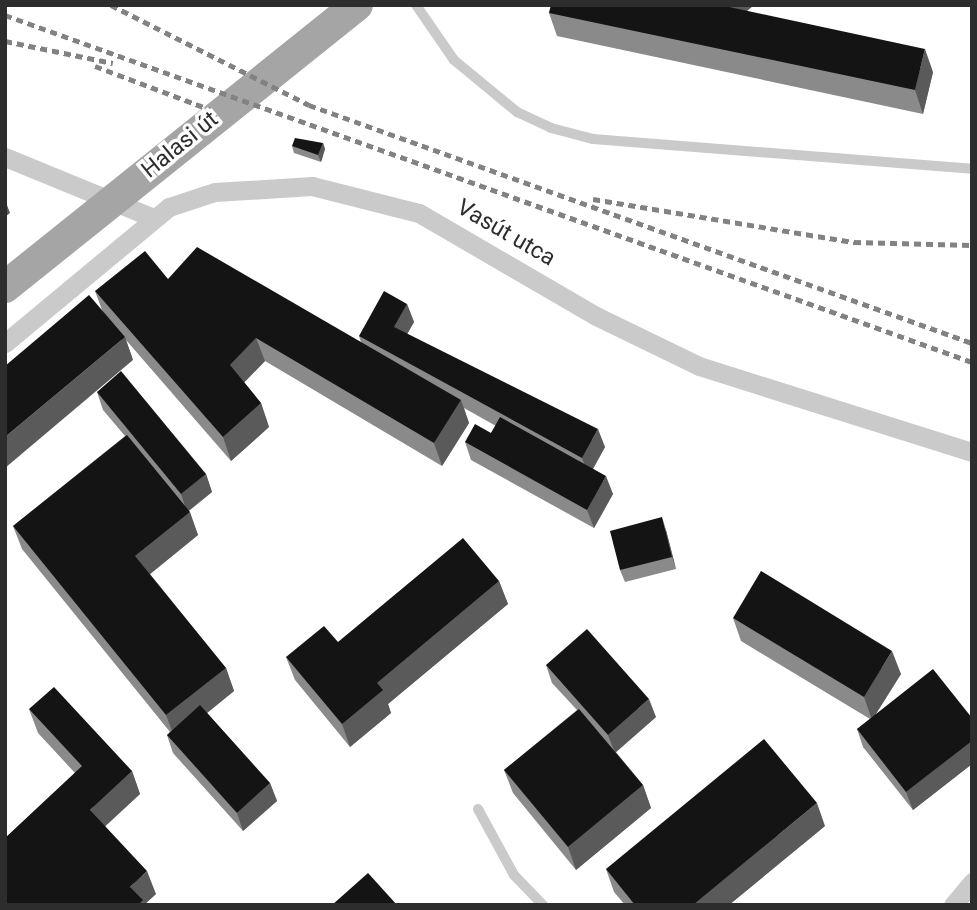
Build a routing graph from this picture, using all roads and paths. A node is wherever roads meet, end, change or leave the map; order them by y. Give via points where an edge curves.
1 (357, 5) edge
2 (416, 5) edge
3 (5, 157) edge
4 (972, 169) edge
5 (151, 217) junction
6 (5, 287) edge
7 (5, 343) edge
8 (972, 452) edge
9 (478, 809) dead end
10 (972, 883) edge
11 (543, 905) edge
12 (953, 905) edge

1 - 6 main road, Halasi út
2 - 4 lane via 461,66 517,112 551,128 593,139
3 - 5 street
5 - 7 street, Halasi út
5 - 8 street, Vasút utca via 215,192 282,185 389,202 460,233 596,316 699,366
9 - 11 lane via 514,875
10 - 12 street

